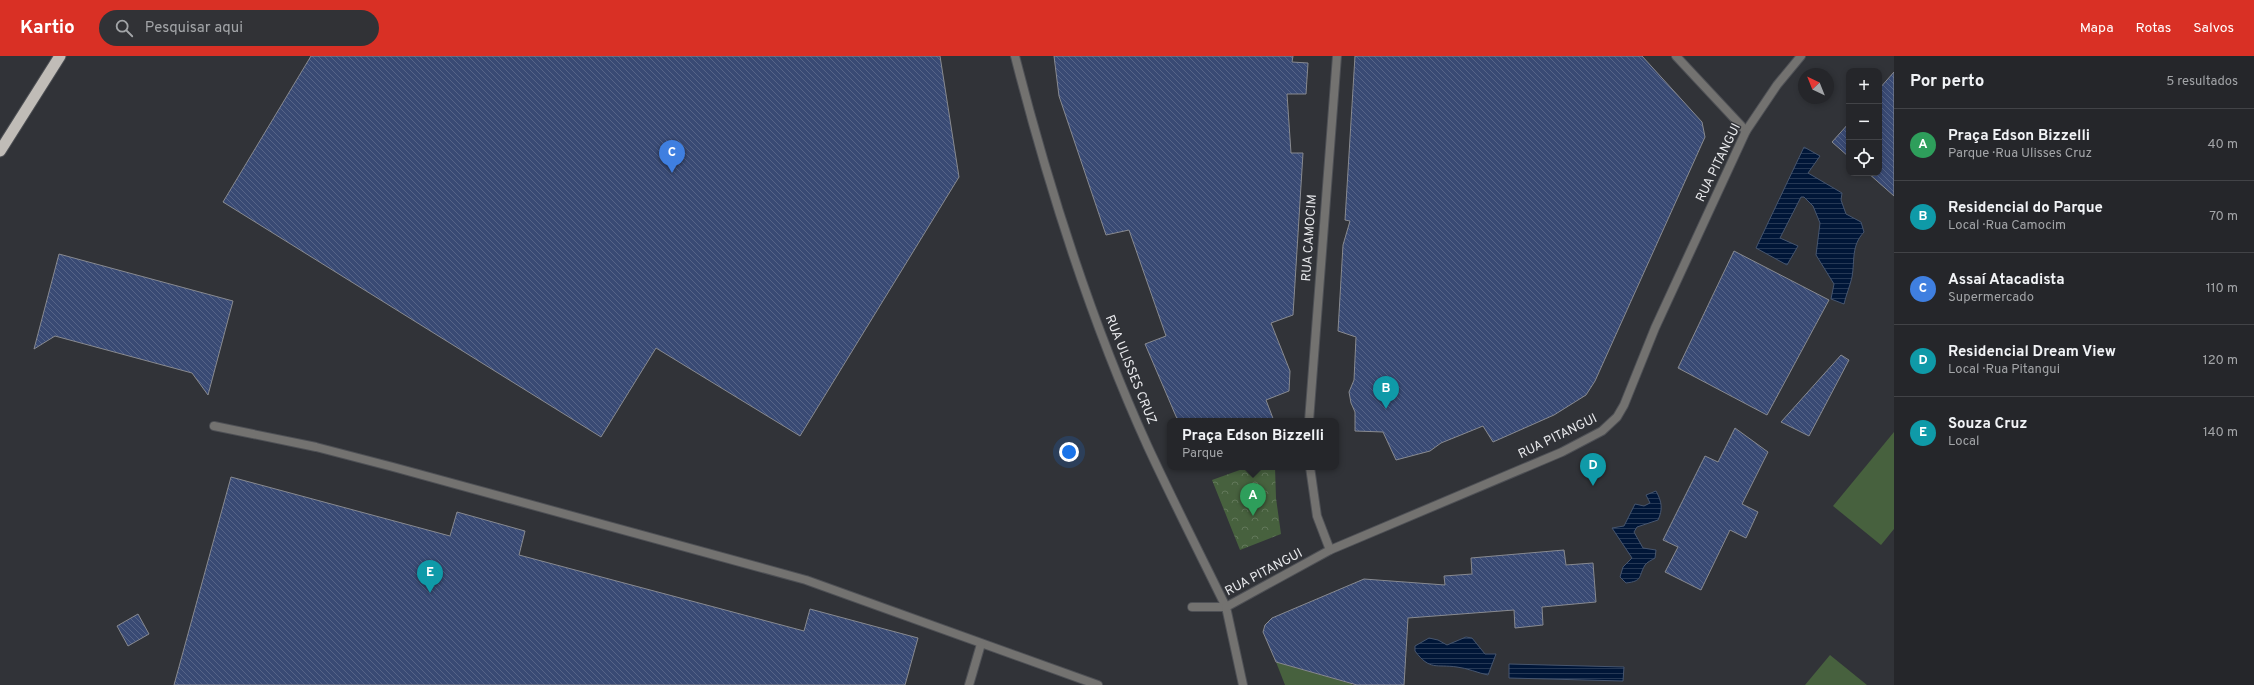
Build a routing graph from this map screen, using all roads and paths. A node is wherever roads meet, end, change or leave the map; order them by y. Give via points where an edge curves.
1 (60, 56) edge
2 (1015, 56) edge
3 (1337, 56) edge
4 (1676, 56) edge
5 (1801, 56) edge
6 (1746, 131) junction
7 (0, 151) edge
8 (1309, 418) edge
9 (214, 426) dead end
10 (1310, 470) edge
11 (1330, 550) junction
12 (1192, 607) dead end
13 (1226, 607) junction
14 (981, 644) junction
15 (969, 685) edge
16 (1098, 685) edge
17 (1243, 685) edge

1 - 7 highway
2 - 13 street, RUA ULISSES CRUZ via 1041,155 1098,324 1148,446
3 - 8 street, RUA CAMOCIM
4 - 6 street
5 - 6 street, RUA PITANGUI via 1777,85
6 - 11 street, RUA PITANGUI via 1617,417 1602,431 1562,452
9 - 14 street via 379,463 806,580
10 - 11 street via 1317,516
11 - 13 street, RUA PITANGUI
12 - 13 street
13 - 17 street, RUA ULISSES CRUZ
14 - 15 street
14 - 16 street

